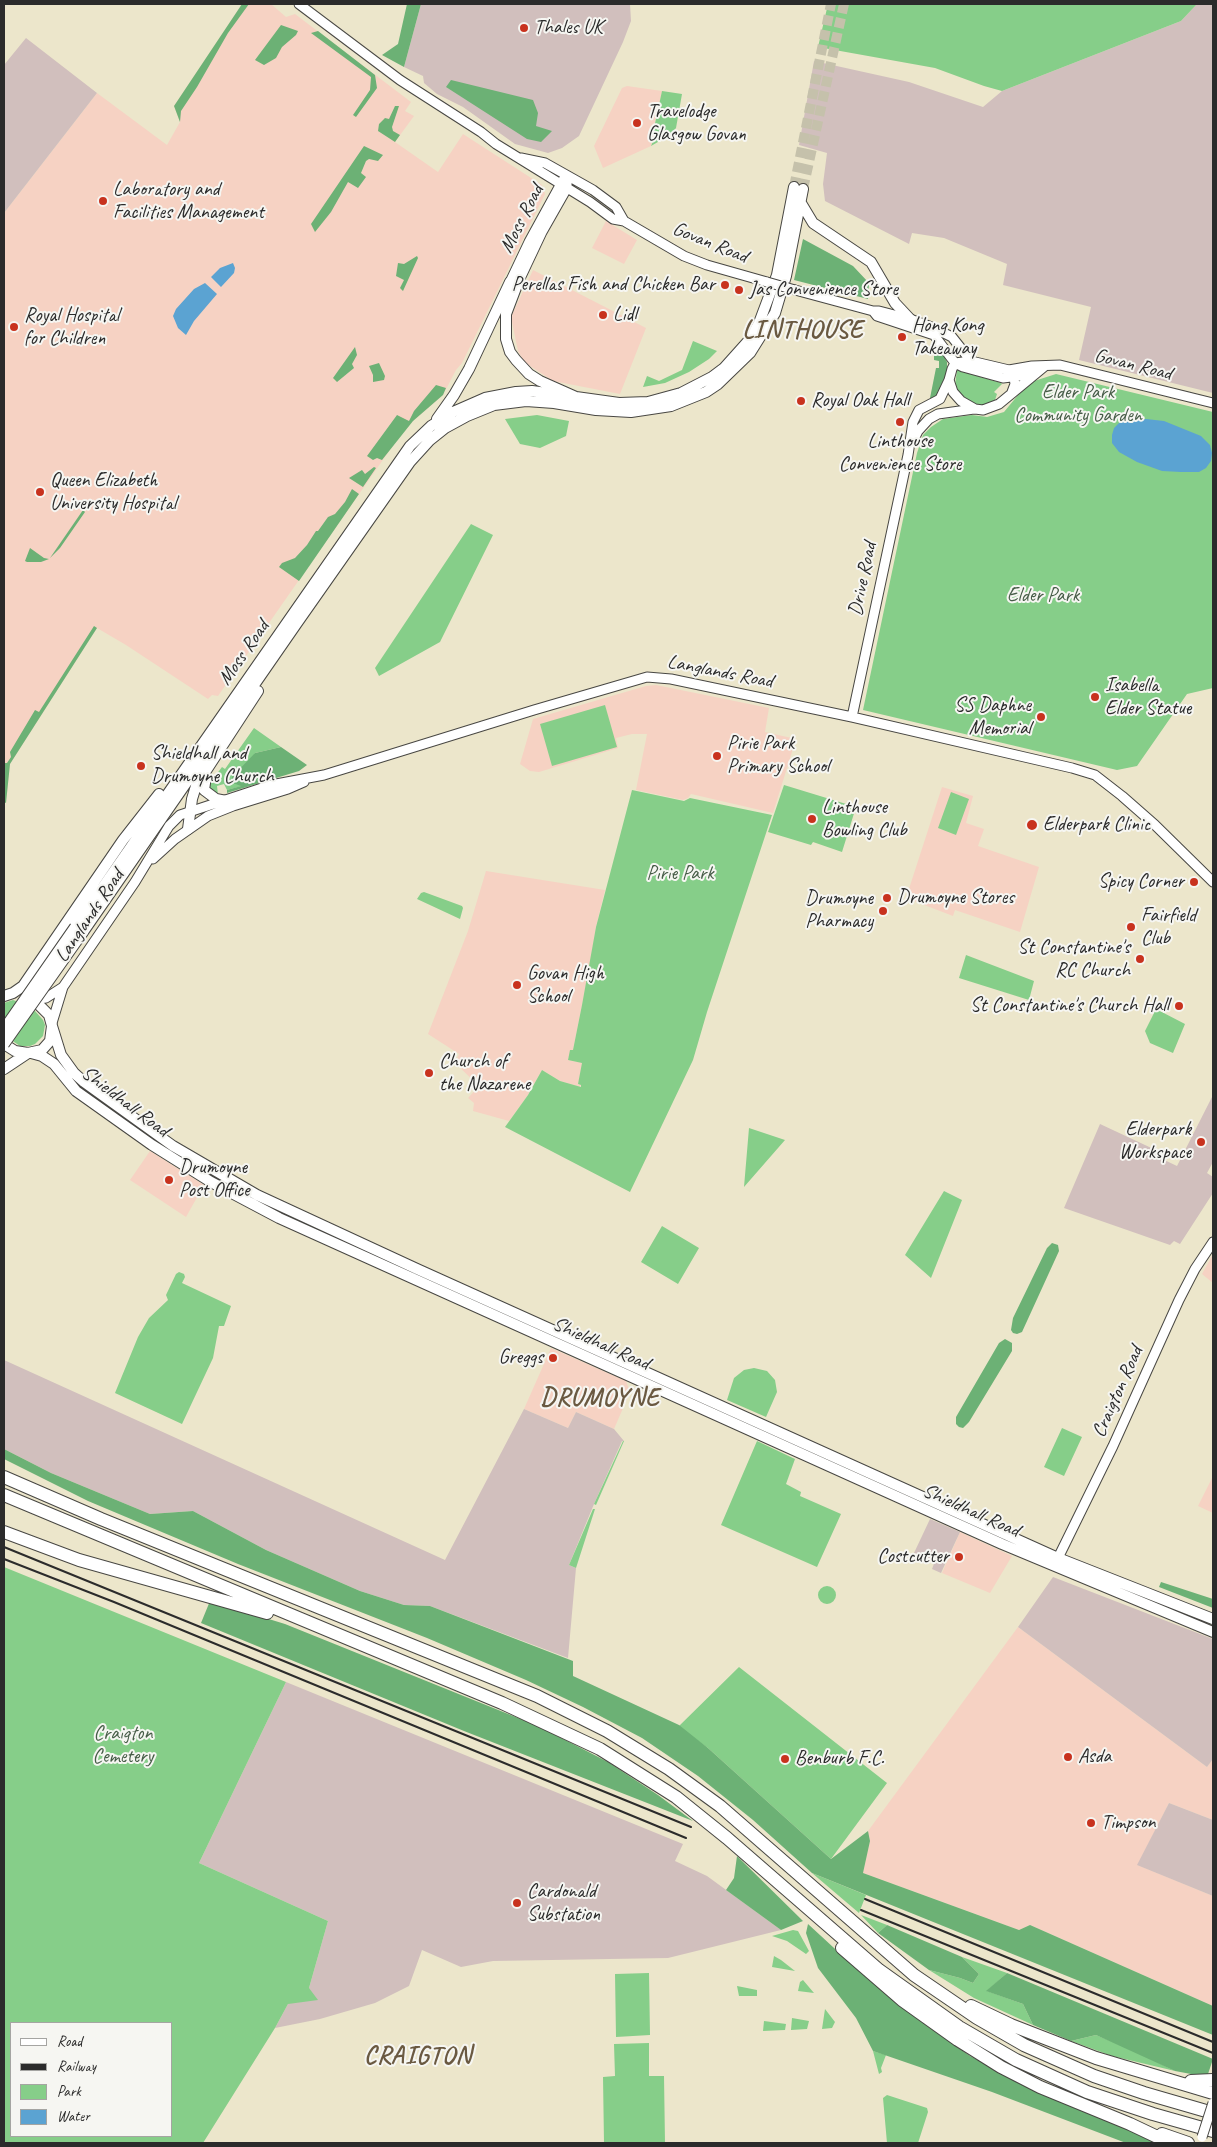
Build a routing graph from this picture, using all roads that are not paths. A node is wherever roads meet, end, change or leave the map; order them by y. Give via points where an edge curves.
1 (299, 4) edge
2 (518, 158) junction
3 (568, 175) junction
4 (563, 186) junction
5 (801, 203) junction
6 (624, 221) junction
7 (514, 283) junction
8 (873, 311) junction
9 (910, 319) junction
10 (971, 360) junction
11 (955, 363) junction
12 (1045, 366) junction
13 (1012, 374) junction
14 (949, 380) junction
15 (1012, 392) junction
16 (576, 397) junction
17 (1213, 403) edge
18 (975, 409) junction
19 (431, 426) junction
20 (909, 448) junction
21 (297, 623) junction
22 (231, 703) junction
23 (852, 717) junction
24 (208, 768) junction
25 (311, 778) junction
26 (226, 801) junction
27 (190, 811) junction
28 (188, 829) junction
29 (146, 864) junction
30 (1213, 882) edge
31 (79, 929) junction
32 (63, 987) junction
33 (8, 995) edge
34 (32, 1000) junction
35 (52, 1025) junction
36 (4, 1029) edge
37 (5, 1045) edge
38 (30, 1053) junction
39 (4, 1067) edge
40 (1213, 1242) edge
41 (4, 1477) edge
42 (4, 1495) edge
43 (4, 1532) edge
44 (1058, 1558) junction
45 (1148, 1593) junction
46 (1143, 1604) junction
47 (1213, 1619) edge
48 (325, 1630) junction
49 (1213, 1632) edge
50 (780, 1884) junction
51 (914, 1975) junction
52 (1173, 2080) junction
53 (1213, 2080) edge
54 (1213, 2093) edge
55 (1213, 2102) edge
56 (1213, 2113) edge
57 (1130, 2124) junction
58 (1205, 2137) edge
59 (1170, 2143) edge
60 (1188, 2143) edge

1 - 2 street, Govan Road via 400,80
2 - 3 street via 540,160
2 - 4 street, Govan Road
3 - 4 street
3 - 6 street via 616,207
4 - 6 street, Govan Road via 613,219
4 - 7 street, Moss Road
5 - 9 main road via 813,223 871,262 895,303
5 - 16 main road, Moss Road via 799,188 767,305 750,339 724,368 681,393 648,402 619,403
5 - 21 main road, Moss Road via 777,307 758,342 731,374 706,392 661,408 631,412 526,401 494,405 445,428 410,462
6 - 8 street, Govan Road, bridge via 684,256 707,265
7 - 16 main road via 505,320 510,352 529,374
7 - 19 main road via 454,395
8 - 9 street, Govan Road
8 - 11 street, Govan Road via 877,316 934,335
9 - 10 street, Govan Road via 952,337
10 - 11 street
10 - 13 street
11 - 13 street, Govan Road via 1004,378
11 - 14 street, Drive Road
12 - 13 street, Govan Road
12 - 15 street
12 - 17 street, Govan Road via 1060,366
13 - 15 street
14 - 18 street via 952,392 961,402
14 - 20 street, Drive Road via 940,399 919,410 913,422
15 - 18 street, Drive Road via 991,409
16 - 19 main road, Moss Road via 532,391 500,395 471,403
18 - 20 street, Drive Road via 938,414 929,419
19 - 22 main road, Moss Road via 398,461
20 - 23 street, Drive Road
21 - 24 main road via 238,724
21 - 31 main road, Moss Road
22 - 31 main road, Moss Road
22 - 33 main road via 123,840 23,986
23 - 25 street, Langlands Road via 648,677
23 - 30 street, Langlands Road via 1095,775 1122,796
24 - 26 main road via 204,790 216,799
24 - 27 main road via 196,786
25 - 26 street, Langlands Road via 271,785
25 - 28 street, Langlands Road via 288,790 208,816
26 - 27 street, Langlands Road
27 - 28 main road
27 - 29 street, Langlands Road via 172,822
28 - 29 street, Langlands Road
29 - 32 street, Langlands Road
31 - 36 main road, Moss Road, bridge
31 - 37 main road, Moss Road, bridge
32 - 34 street, Langlands Road via 46,998
32 - 35 street, Langlands Road
33 - 34 main road
34 - 35 main road, Shieldhall Road via 44,1010
35 - 38 main road via 50,1041 38,1052
35 - 44 main road, Shieldhall Road via 62,1054 84,1082 173,1146 257,1195
37 - 38 main road, Shieldhall Road
37 - 39 main road
38 - 39 main road
38 - 46 main road, Shieldhall Road via 54,1064 76,1091 152,1146 279,1218 971,1530
40 - 44 street, Craigton Road via 1179,1300
41 - 51 highway via 537,1696 606,1731 670,1770 720,1806
42 - 48 highway
43 - 48 highway via 78,1560
44 - 45 main road, Shieldhall Road
45 - 46 main road
45 - 47 main road, Shieldhall Road
46 - 49 main road, Shieldhall Road
48 - 50 highway via 528,1714 600,1749 676,1797
50 - 57 highway via 854,1960 958,2040 1040,2088
50 - 58 highway via 879,1970 986,2044 1053,2078 1153,2114
51 - 52 highway via 1011,2026 1096,2058
51 - 56 highway via 1001,2033 1058,2060 1118,2085
52 - 53 highway
52 - 54 highway
55 - 58 street, bridge
57 - 59 highway
57 - 60 highway

